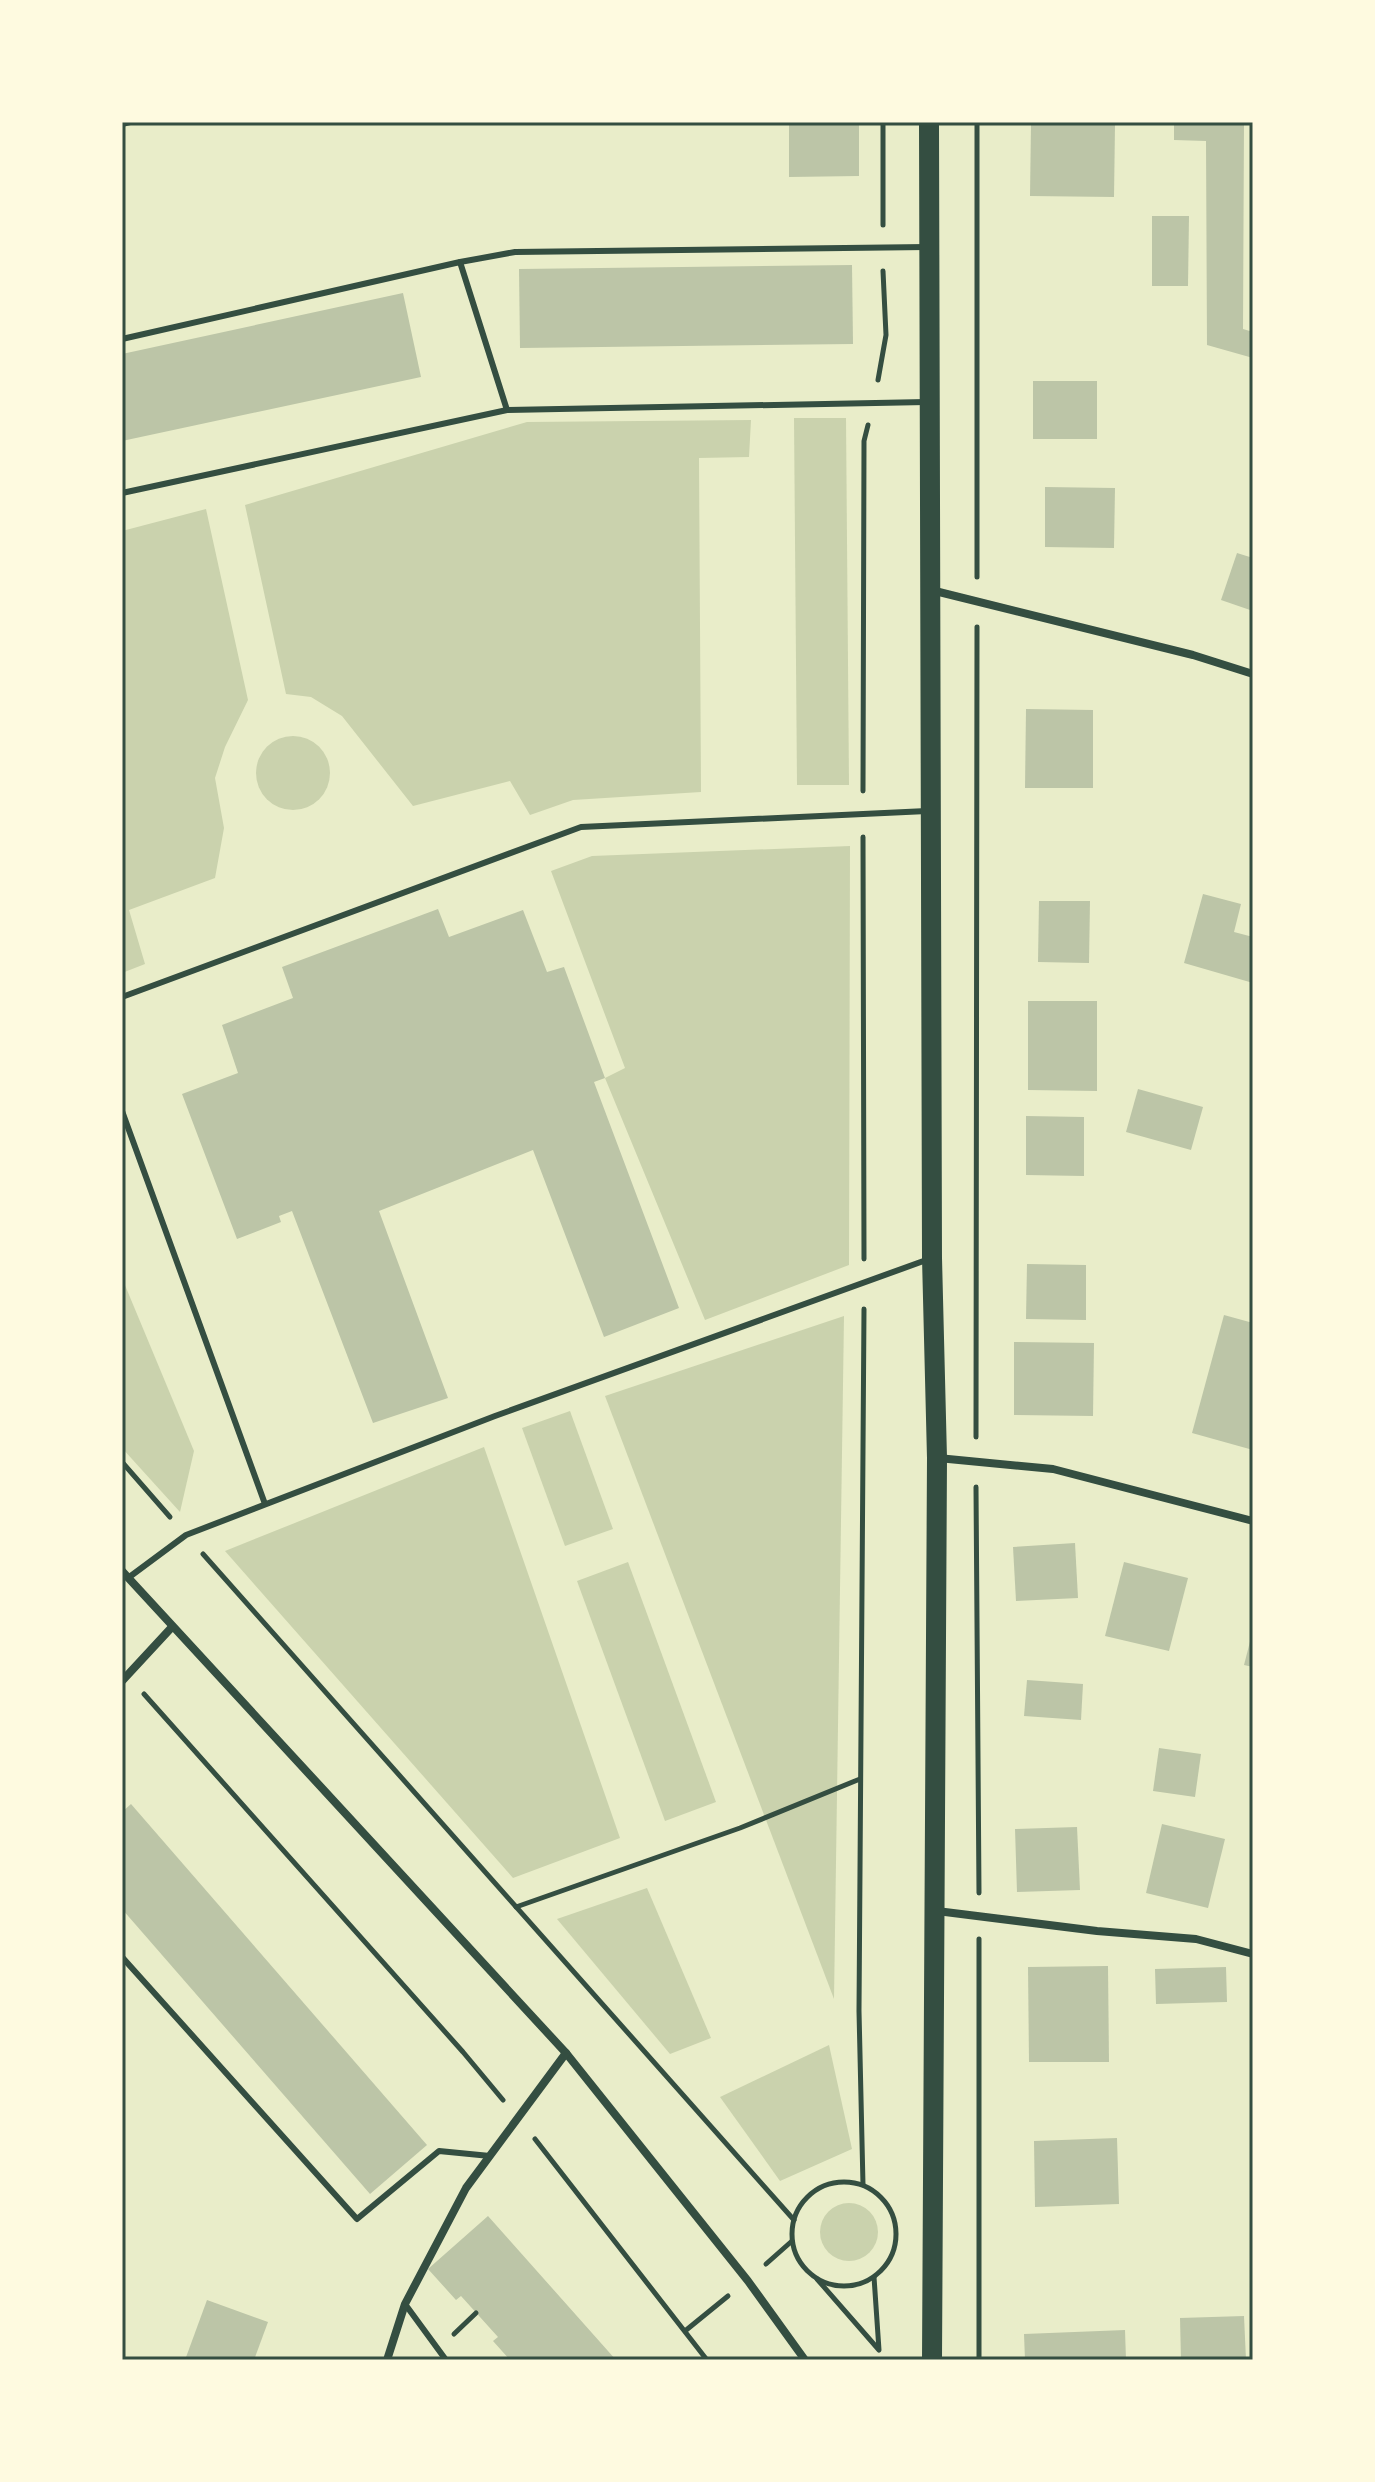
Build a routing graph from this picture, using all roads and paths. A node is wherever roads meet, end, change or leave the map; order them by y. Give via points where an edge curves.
1 (130, 122) edge
2 (883, 122) edge
3 (929, 122) edge
4 (977, 122) edge
5 (122, 124) edge
6 (883, 246) junction
7 (930, 247) junction
8 (460, 262) junction
9 (122, 339) edge
10 (874, 402) junction
11 (930, 402) junction
12 (507, 410) junction
13 (122, 493) edge
14 (930, 590) junction
15 (977, 603) junction
16 (1253, 674) edge
17 (930, 811) junction
18 (863, 812) junction
19 (122, 997) edge
20 (122, 1111) edge
21 (932, 1258) junction
22 (864, 1284) junction
23 (937, 1458) junction
24 (122, 1462) edge
25 (976, 1462) junction
26 (265, 1504) junction
27 (1253, 1521) edge
28 (186, 1535) junction
29 (125, 1575) edge
30 (172, 1627) junction
31 (124, 1678) edge
32 (860, 1779) junction
33 (516, 1907) junction
34 (936, 1911) junction
35 (979, 1916) junction
36 (1253, 1954) edge
37 (122, 1957) edge
38 (566, 2053) junction
39 (517, 2118) junction
40 (490, 2156) junction
41 (863, 2185) junction
42 (794, 2220) junction
43 (874, 2277) junction
44 (817, 2279) junction
45 (405, 2304) junction
46 (387, 2360) edge
47 (446, 2360) edge
48 (707, 2360) edge
49 (805, 2360) edge
50 (932, 2360) edge
51 (979, 2360) edge

1 - 5 lane
2 - 6 path
3 - 7 main road
4 - 15 path
6 - 7 lane
6 - 8 lane via 515,252
6 - 10 path via 886,335
7 - 11 main road
8 - 9 lane
8 - 12 lane
10 - 11 lane
10 - 12 lane
10 - 18 path via 864,441
11 - 14 main road
12 - 13 lane
14 - 15 street
14 - 17 main road
15 - 16 street
15 - 25 path
17 - 18 lane
17 - 21 main road
18 - 19 lane via 581,827
18 - 22 path
20 - 26 lane
21 - 22 lane
21 - 23 main road
22 - 26 lane
22 - 32 path
23 - 25 street
23 - 34 main road
24 - 28 path
25 - 27 street via 1053,1469
25 - 35 path
26 - 28 lane
28 - 29 lane
28 - 33 path
29 - 30 street
30 - 31 street
30 - 38 street
31 - 39 path via 453,2040
32 - 33 path via 740,1828
32 - 41 path
33 - 42 path
34 - 35 street
34 - 50 main road
35 - 36 street via 1196,1939
35 - 51 path
37 - 40 lane via 357,2219 439,2151
38 - 39 street
38 - 49 street
39 - 40 street
39 - 48 path
40 - 45 street via 466,2188
41 - 42 path via 824,2185 805,2199
41 - 43 path via 887,2204 895,2220 894,2249
42 - 44 path via 792,2241 798,2259
43 - 44 path via 840,2286
43 - 44 path via 879,2350
45 - 46 street
45 - 47 lane

